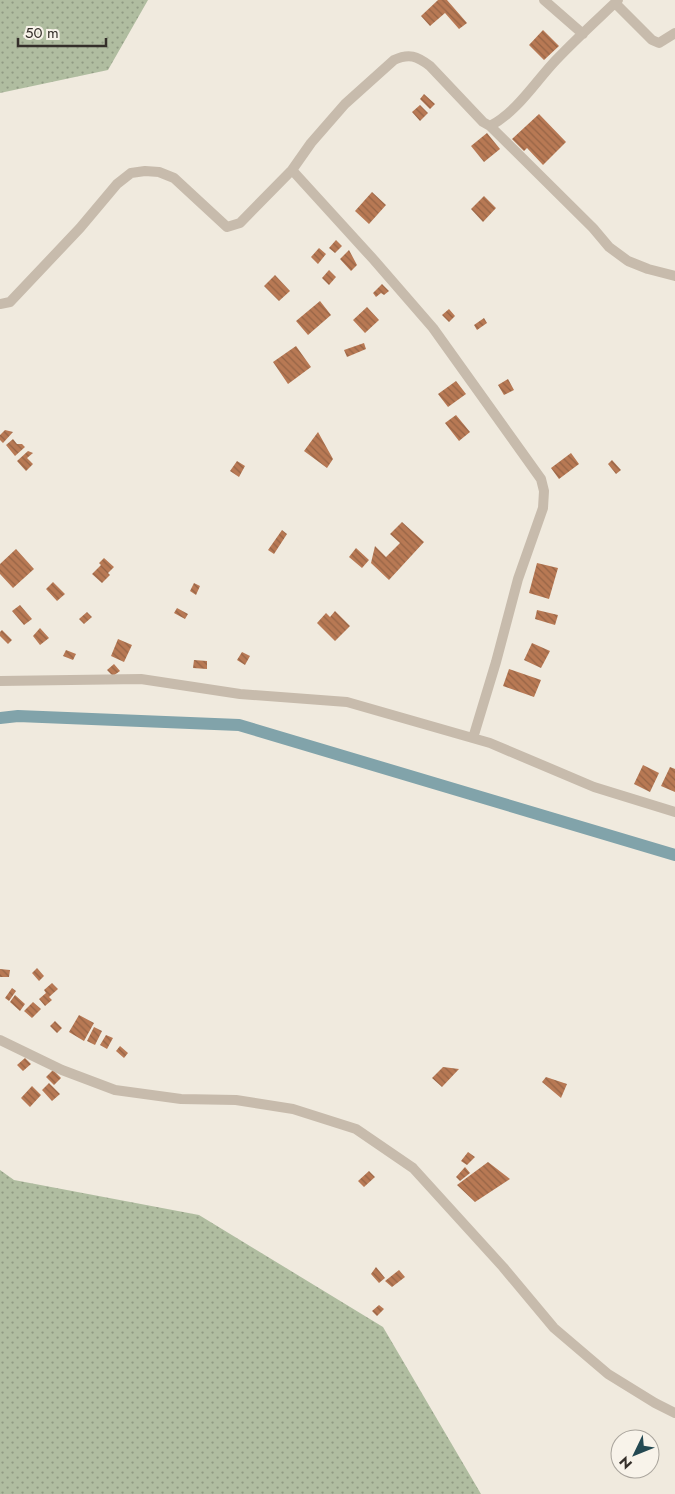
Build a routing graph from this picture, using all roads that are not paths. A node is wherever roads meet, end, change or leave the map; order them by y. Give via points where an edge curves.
1 (544, 0) edge
2 (616, 1) edge
3 (675, 32) edge
4 (584, 34) junction
5 (490, 126) junction
6 (292, 170) junction
7 (675, 276) edge
8 (0, 304) edge
9 (0, 681) edge
10 (473, 738) junction
11 (675, 812) edge
12 (0, 1040) edge
13 (675, 1413) edge

1 - 4 street
2 - 3 street via 652,40 659,43
2 - 4 street
4 - 5 street via 526,95
5 - 6 street via 430,66 412,55 403,56 394,60 345,104
5 - 7 street via 609,247 628,261
6 - 8 street via 240,223 227,226 174,178 159,172 131,173 117,184 10,302
6 - 10 street via 433,328 541,479 543,508 518,580
9 - 10 street via 141,679 240,694 347,702
10 - 11 street via 594,786
12 - 13 street via 62,1070 115,1090 181,1099 236,1100 293,1109 356,1129 413,1168 554,1328 608,1374

